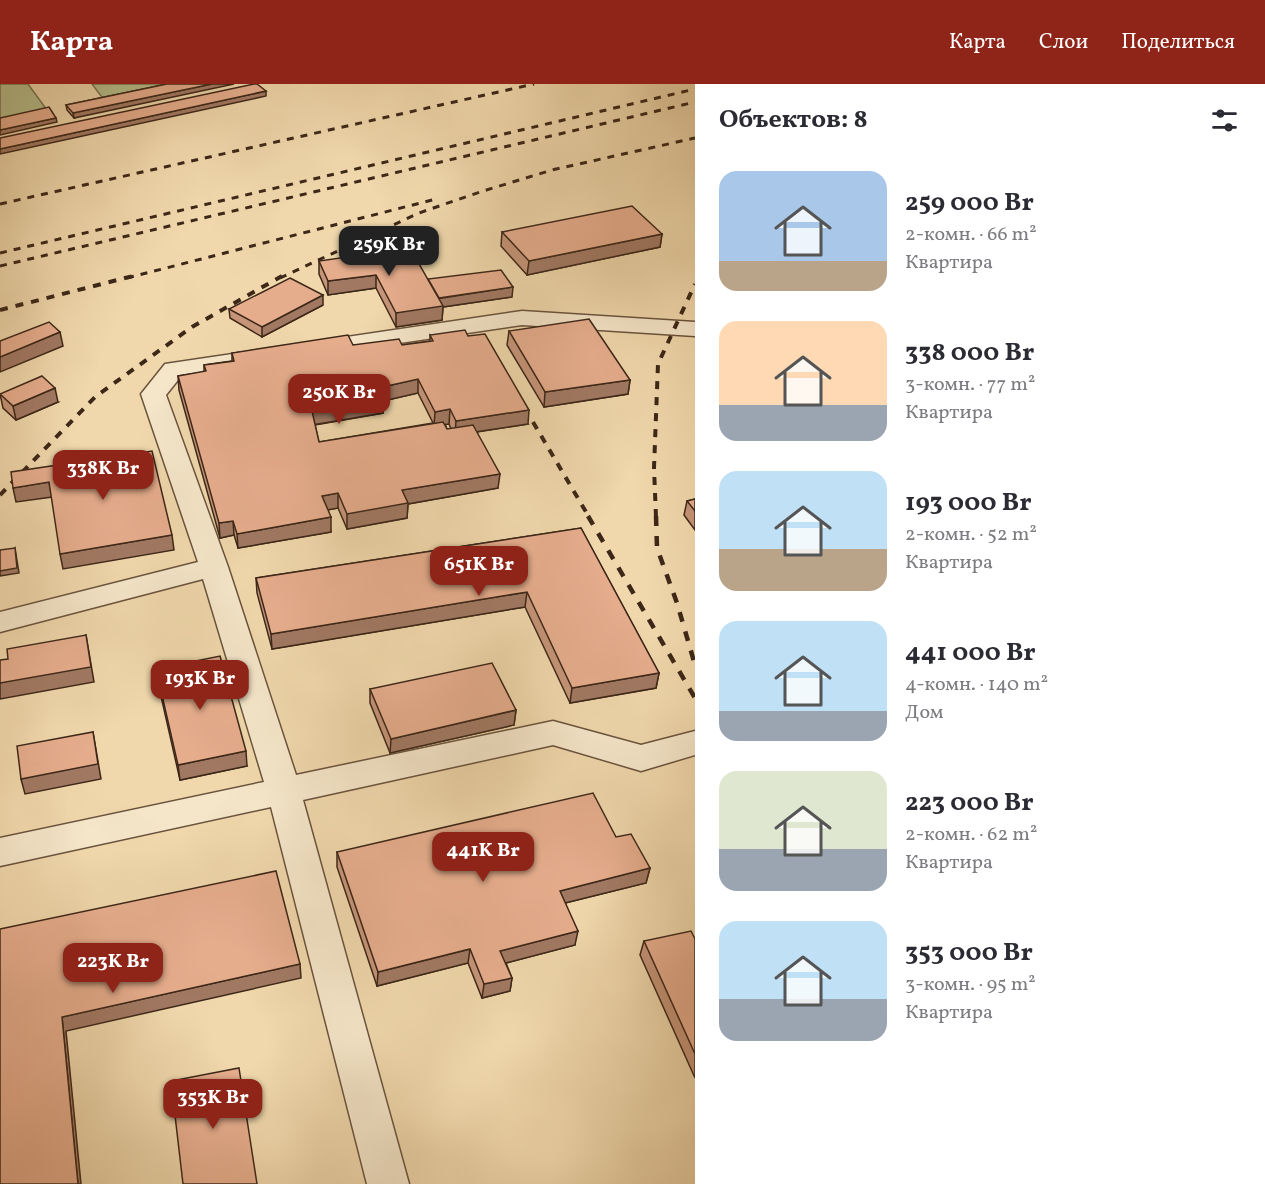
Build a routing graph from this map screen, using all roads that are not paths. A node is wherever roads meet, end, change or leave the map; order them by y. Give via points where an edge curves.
1 (695, 329) edge
2 (214, 567) junction
3 (0, 622) edge
4 (695, 743) edge
5 (284, 791) junction
6 (0, 852) edge
7 (388, 1184) edge

1 - 2 lane via 522,318 174,369 153,394
2 - 3 lane
2 - 5 lane
4 - 5 lane via 641,758 554,733
5 - 6 lane
5 - 7 lane

